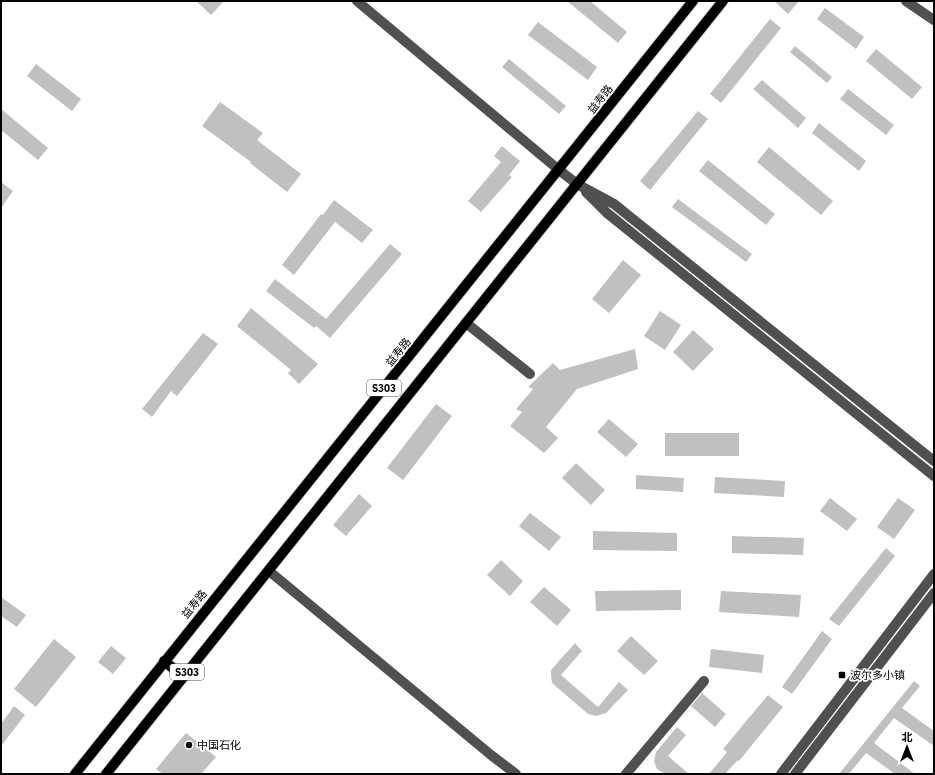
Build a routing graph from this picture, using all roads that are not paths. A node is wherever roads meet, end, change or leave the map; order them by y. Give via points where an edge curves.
1 (357, 1) edge
2 (693, 1) edge
3 (723, 1) edge
4 (906, 1) edge
5 (934, 20) edge
6 (559, 170) junction
7 (577, 184) junction
8 (466, 323) junction
9 (530, 374) dead end
10 (934, 461) edge
11 (934, 476) edge
12 (269, 571) junction
13 (934, 574) edge
14 (934, 593) edge
15 (164, 661) junction
16 (184, 676) junction
17 (704, 681) dead end
18 (75, 774) edge
19 (106, 774) edge
20 (516, 774) edge
21 (626, 774) edge
22 (781, 774) edge
23 (796, 774) edge

1 - 6 street
2 - 6 main road, 益寿路 / S303
3 - 7 main road, S303
4 - 5 street
6 - 7 street
6 - 15 main road, 益寿路 / S303
7 - 8 main road, S303
7 - 10 street via 614,204
7 - 11 street via 607,213
8 - 9 street
8 - 12 main road, S303
12 - 16 main road, S303
12 - 20 street
13 - 22 street
14 - 23 street
15 - 16 main road
15 - 18 main road, 益寿路 / S303
16 - 19 main road, S303
17 - 21 street

